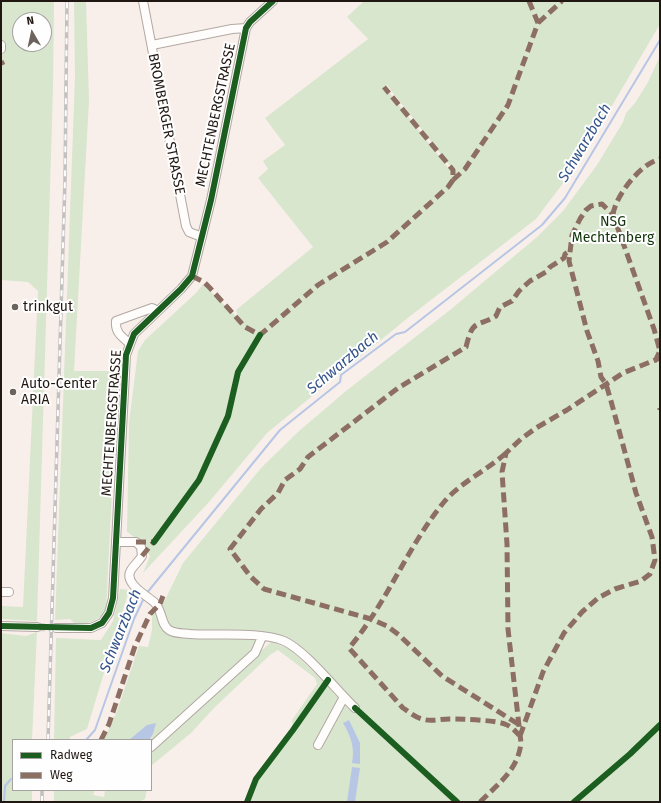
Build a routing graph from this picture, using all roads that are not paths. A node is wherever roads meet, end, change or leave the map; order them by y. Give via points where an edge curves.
1 (143, 1) edge
2 (273, 1) edge
3 (246, 28) junction
4 (1, 45) edge
5 (152, 45) junction
6 (1, 49) edge
7 (202, 237) junction
8 (158, 311) junction
9 (129, 343) junction
10 (117, 542) junction
11 (1, 626) edge
12 (37, 627) tunnel mouth
13 (56, 628) tunnel mouth
14 (262, 637) junction
15 (344, 697) junction
16 (355, 708) dead end
17 (318, 745) dead end
18 (152, 746) edge

1 - 5 street, BROMBERGER STRASSE
2 - 3 street, MECHTENBERGSTRASSE
3 - 5 street
3 - 7 street, MECHTENBERGSTRASSE
4 - 6 street
5 - 7 street, BROMBERGER STRASSE via 186,226 189,232
7 - 8 street, MECHTENBERGSTRASSE via 192,276
8 - 9 street, MECHTENBERGSTRASSE via 141,326
8 - 9 street via 152,308 116,321 115,327 119,335
9 - 10 street, MECHTENBERGSTRASSE via 125,368
10 - 13 street, MECHTENBERGSTRASSE via 113,598 109,613 102,623 91,628
10 - 14 street via 136,542 141,547 142,556 130,570 129,576 134,586 160,609 165,627 173,632
11 - 12 street
14 - 15 street via 284,641 296,649
14 - 18 street via 255,653
15 - 16 street
15 - 17 street

